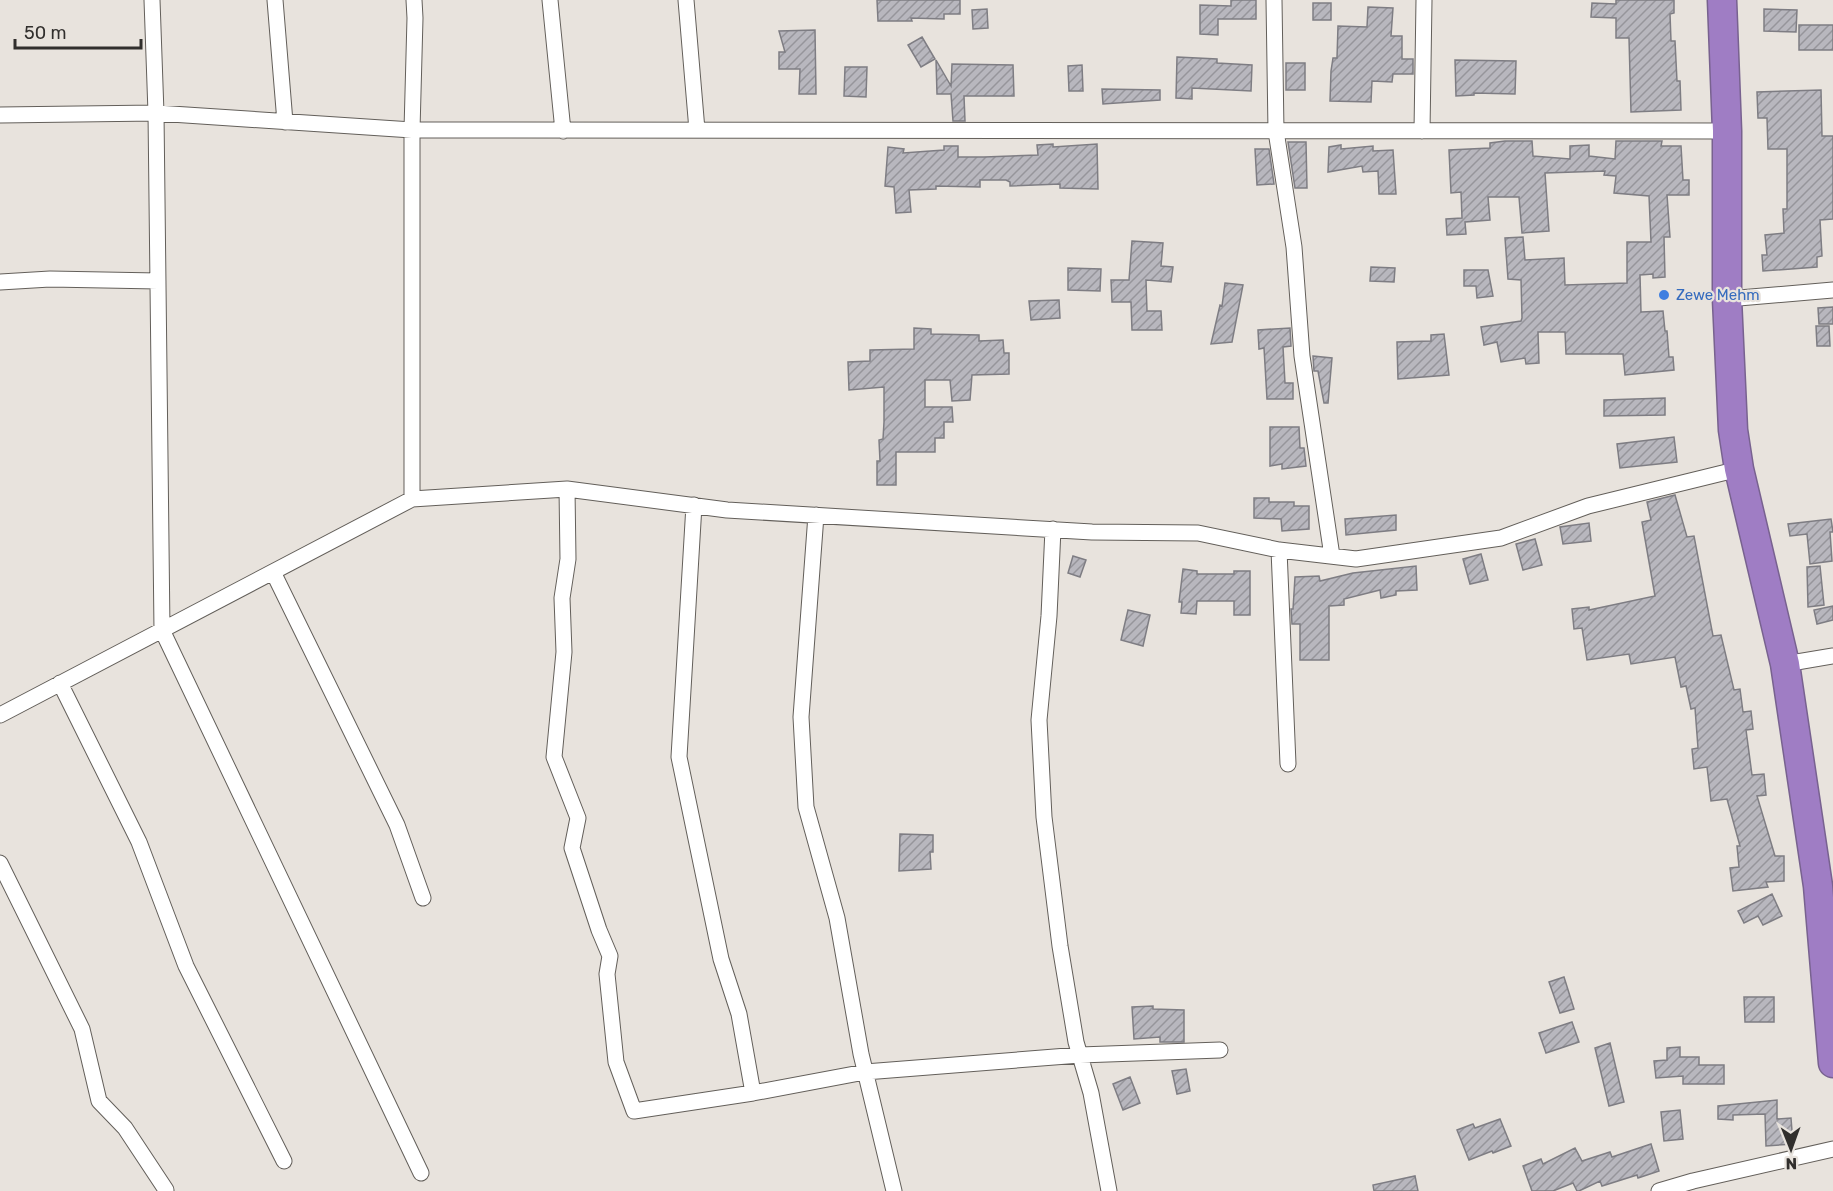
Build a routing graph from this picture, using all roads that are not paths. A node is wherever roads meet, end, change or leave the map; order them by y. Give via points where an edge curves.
1 (152, 0) edge
2 (275, 0) edge
3 (414, 0) edge
4 (550, 0) edge
5 (686, 0) edge
6 (1274, 0) edge
7 (1424, 0) edge
8 (1722, 0) edge
9 (156, 113) junction
10 (0, 115) edge
11 (285, 122) junction
12 (412, 130) junction
13 (697, 130) junction
14 (563, 131) junction
15 (1276, 131) junction
16 (1422, 131) junction
17 (1727, 131) junction
18 (158, 281) junction
19 (0, 282) edge
20 (1833, 290) edge
21 (1727, 299) junction
22 (1739, 470) junction
23 (567, 489) junction
24 (412, 499) junction
25 (693, 505) junction
26 (816, 515) junction
27 (1053, 530) junction
28 (1279, 550) junction
29 (1332, 556) junction
30 (273, 572) junction
31 (162, 630) junction
32 (1833, 656) edge
33 (1785, 664) junction
34 (60, 683) junction
35 (0, 715) edge
36 (1288, 764) dead end
37 (0, 863) edge
38 (1826, 884) edge
39 (423, 898) dead end
40 (1220, 1050) dead end
41 (1080, 1055) junction
42 (1833, 1063) edge
43 (865, 1072) junction
44 (753, 1093) junction
45 (1833, 1149) edge
46 (284, 1161) dead end
47 (421, 1173) dead end
48 (166, 1190) edge
49 (894, 1191) edge
50 (1109, 1191) edge
51 (1659, 1191) edge

1 - 9 street
2 - 11 street
3 - 12 street
4 - 14 street
5 - 13 street
6 - 15 street
7 - 16 street
8 - 17 highway
9 - 10 street
9 - 11 street
9 - 18 street
11 - 12 street
12 - 14 street
12 - 24 street
13 - 14 street
13 - 15 street
15 - 16 street
15 - 29 street via 1294,247 1302,356
16 - 17 street
17 - 21 highway
18 - 19 street
18 - 31 street
20 - 21 street
21 - 22 highway via 1733,430
22 - 29 street via 1588,506 1501,537 1356,559
22 - 33 highway
23 - 24 street
23 - 25 street
23 - 44 street via 564,652 554,756 578,818 572,848 610,956 607,974 616,1062 634,1112
24 - 30 street
25 - 26 street
25 - 44 street via 679,757 721,959 739,1014
26 - 27 street
26 - 43 street via 801,717 806,807 837,918
27 - 28 street via 1198,533
27 - 41 street via 1039,720 1043,807 1060,946
28 - 29 street
28 - 36 street
30 - 31 street
30 - 39 street via 397,825
31 - 34 street
31 - 47 street
32 - 33 street
33 - 38 highway
34 - 35 street
34 - 46 street via 139,842 186,966
37 - 48 street via 82,1029 99,1101 125,1128
38 - 42 highway
40 - 41 street
41 - 43 street
41 - 50 street
43 - 44 street
43 - 49 street
45 - 51 street

